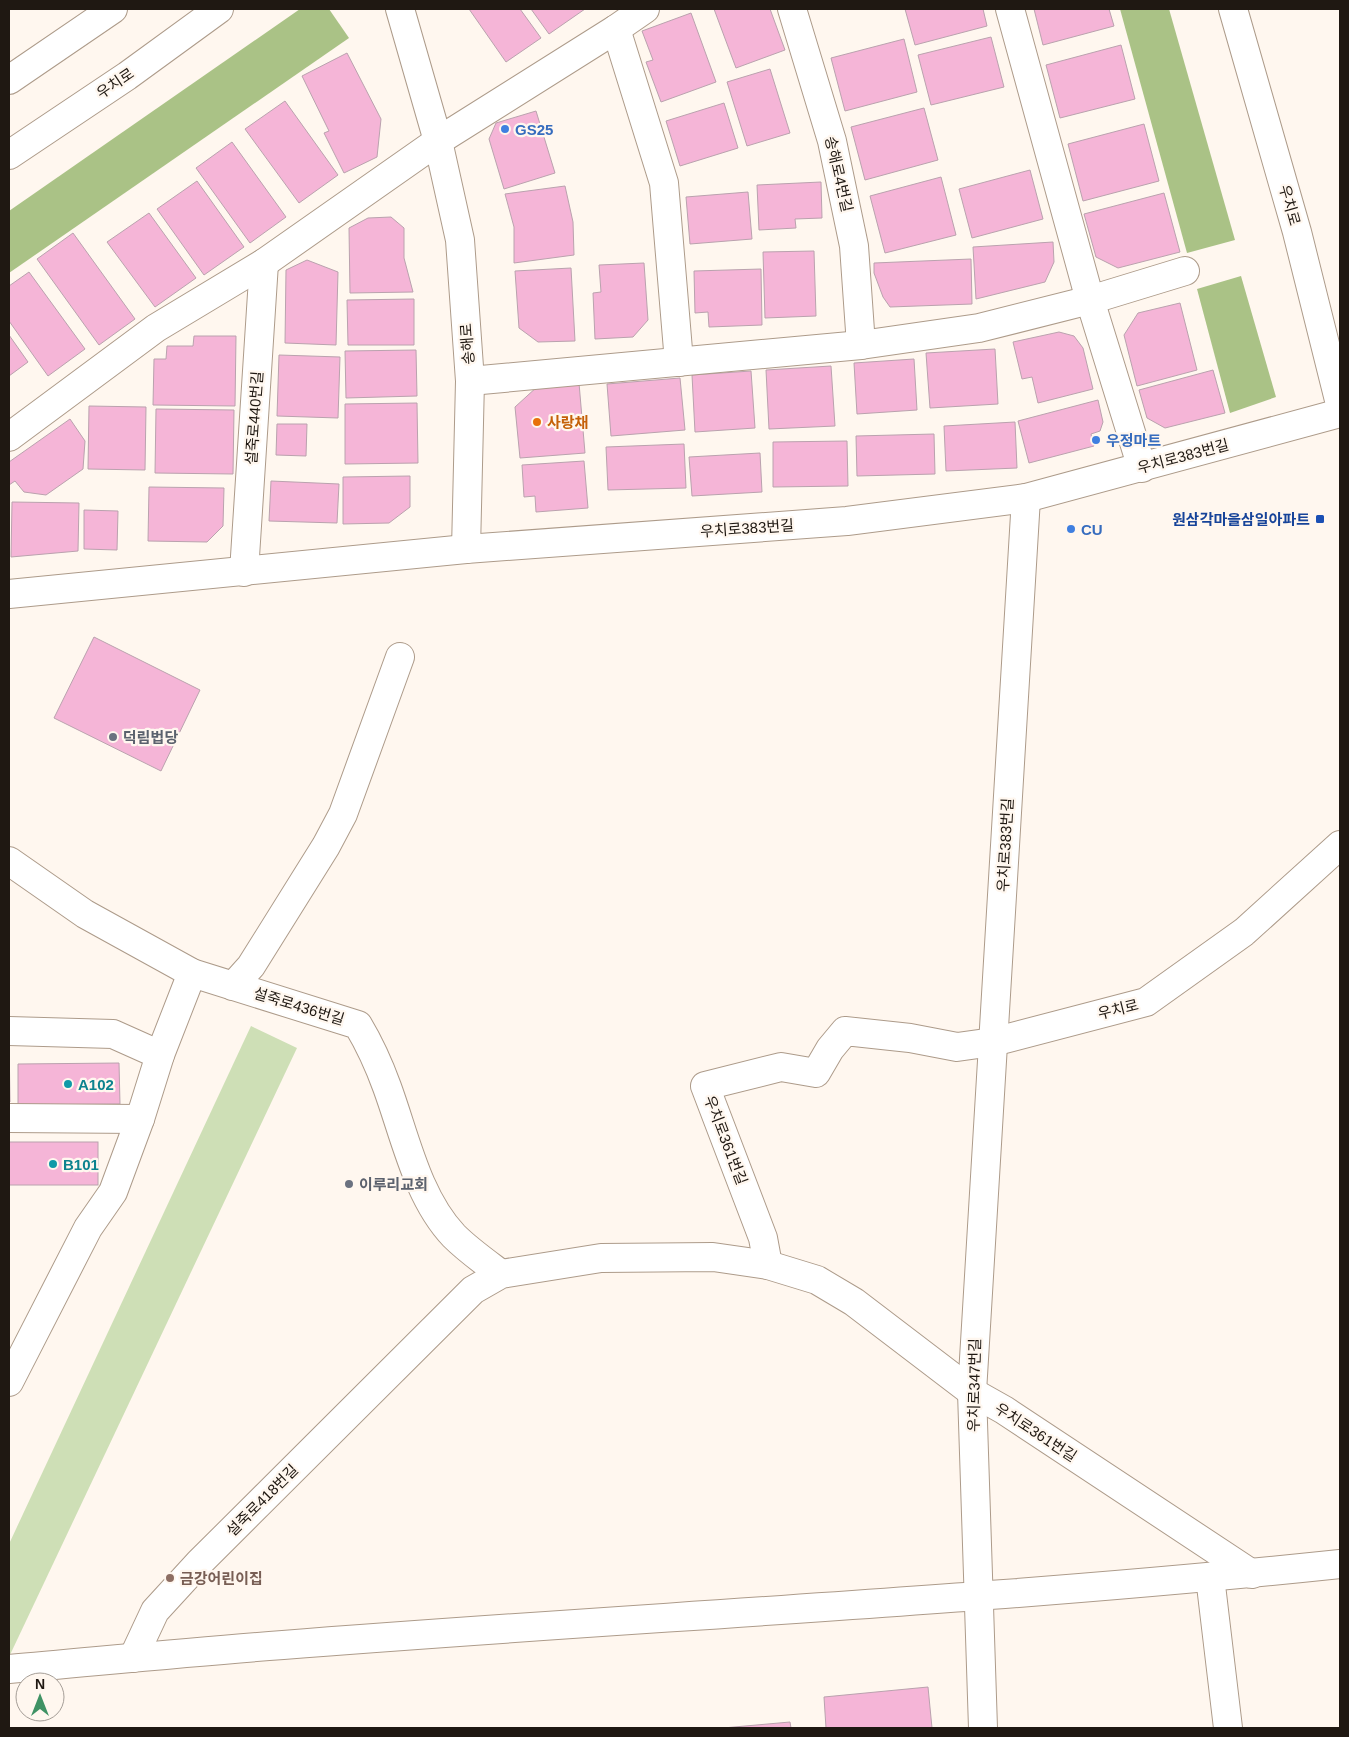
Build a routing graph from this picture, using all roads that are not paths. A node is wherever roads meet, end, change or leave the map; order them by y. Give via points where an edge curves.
1 (113, 9) edge
2 (219, 9) edge
3 (400, 9) edge
4 (646, 9) edge
5 (792, 9) edge
6 (1010, 9) edge
7 (1233, 9) edge
8 (616, 29) junction
9 (9, 80) edge
10 (438, 141) junction
11 (9, 155) edge
12 (264, 263) junction
13 (1185, 271) dead end
14 (1090, 300) junction
15 (861, 345) junction
16 (679, 362) junction
17 (470, 380) junction
18 (1340, 404) edge
19 (1340, 413) edge
20 (9, 437) edge
21 (1142, 468) junction
22 (1026, 498) junction
23 (466, 549) junction
24 (244, 572) junction
25 (9, 594) edge
26 (400, 657) dead end
27 (1340, 845) edge
28 (9, 861) edge
29 (192, 973) junction
30 (233, 986) junction
31 (9, 1031) edge
32 (845, 1031) joint
33 (993, 1042) junction
34 (160, 1055) junction
35 (9, 1118) edge
36 (140, 1119) junction
37 (768, 1265) junction
38 (502, 1274) junction
39 (9, 1382) edge
40 (972, 1392) junction
41 (1340, 1564) edge
42 (1252, 1574) junction
43 (1210, 1577) junction
44 (977, 1596) junction
45 (133, 1658) junction
46 (9, 1669) edge
47 (983, 1728) edge
48 (1228, 1728) edge

1 - 9 street
2 - 11 street, 우치로
3 - 10 street, 송해로
4 - 8 street
5 - 15 street, 송해로4번길 via 832,141 854,246
6 - 14 street
7 - 18 street, 우치로 via 1298,232
8 - 10 street
8 - 16 street via 664,183
10 - 12 street
10 - 17 street, 송해로 via 460,240
12 - 20 street via 156,328
12 - 24 street, 설죽로440번길
13 - 14 street
14 - 15 street via 979,328
14 - 21 street
15 - 16 street
16 - 17 street
17 - 23 street, 송해로
19 - 21 street, 우치로383번길
21 - 22 street, 우치로383번길
22 - 23 street, 우치로383번길 via 847,521
22 - 33 street, 우치로383번길
23 - 24 street
24 - 25 street
26 - 30 street via 343,814 251,966
27 - 33 street, 우치로 via 1244,932 1146,1002
28 - 29 street, 설죽로436번길 via 85,914
29 - 30 street, 설죽로436번길
29 - 34 street
30 - 38 street, 설죽로436번길 via 358,1025 373,1051 422,1186 453,1235
31 - 34 street via 114,1034
32 - 33 street, 우치로 via 957,1047
32 - 37 street, 우치로361번길 via 830,1048 816,1073 781,1067 705,1086 763,1238
33 - 40 street, 우치로347번길
34 - 36 street
35 - 36 street
36 - 39 street via 114,1192 88,1228
37 - 38 street, 우치로361번길 via 713,1257 600,1258
37 - 40 street, 우치로361번길 via 817,1280 847,1298
38 - 45 street, 설죽로418번길 via 473,1290 200,1563 155,1610
40 - 42 street, 우치로361번길
40 - 44 street, 우치로347번길
41 - 42 street
42 - 43 street
43 - 44 street
43 - 48 street
44 - 45 street
44 - 47 street, 우치로347번길
45 - 46 street

